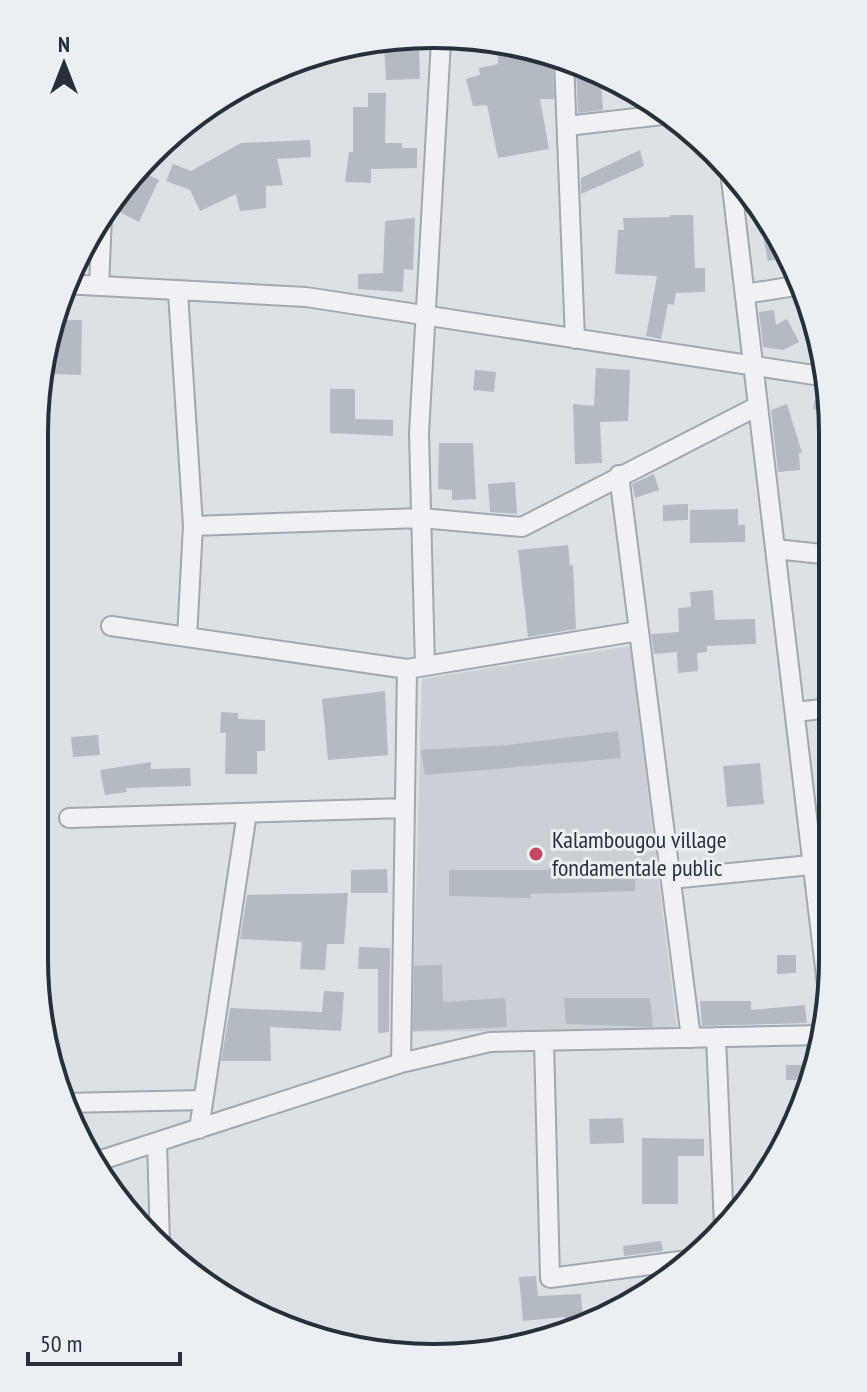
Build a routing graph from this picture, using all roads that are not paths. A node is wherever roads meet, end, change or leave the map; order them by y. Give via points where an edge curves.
1 (441, 48) edge
2 (564, 71) edge
3 (652, 116) edge
4 (567, 126) junction
5 (732, 191) edge
6 (101, 239) edge
7 (78, 285) edge
8 (99, 286) junction
9 (790, 287) edge
10 (178, 292) junction
11 (745, 294) junction
12 (424, 316) junction
13 (575, 339) junction
14 (754, 366) junction
15 (815, 375) edge
16 (758, 406) junction
17 (619, 475) junction
18 (421, 518) junction
19 (193, 526) junction
20 (775, 549) junction
21 (819, 554) edge
22 (111, 626) dead end
23 (639, 631) junction
24 (187, 637) junction
25 (416, 668) junction
26 (819, 709) edge
27 (795, 712) junction
28 (405, 808) junction
29 (247, 813) junction
30 (69, 818) dead end
31 (819, 852) edge
32 (819, 864) edge
33 (671, 879) junction
34 (812, 1035) edge
35 (716, 1037) junction
36 (691, 1038) junction
37 (544, 1041) junction
38 (401, 1063) junction
39 (203, 1100) junction
40 (76, 1103) edge
41 (199, 1129) junction
42 (157, 1142) junction
43 (105, 1159) edge
44 (723, 1212) edge
45 (160, 1230) edge
46 (670, 1262) edge

1 - 12 street
2 - 4 street
3 - 4 street
4 - 13 street
5 - 11 street
6 - 8 street
7 - 8 street
8 - 10 street
9 - 11 street
10 - 12 street via 306,297
10 - 19 street
11 - 14 street
12 - 13 street
12 - 18 street
13 - 14 street
14 - 15 street
14 - 16 street
16 - 17 street
16 - 20 street
17 - 18 street via 522,527
17 - 23 street
18 - 19 street
18 - 25 street
19 - 24 street
20 - 21 street
20 - 27 street
22 - 24 street
23 - 25 street
23 - 33 street
24 - 25 street
25 - 28 street
26 - 27 street
27 - 31 street
28 - 29 street
28 - 38 street
29 - 30 street
29 - 39 street
32 - 33 street
33 - 36 street
34 - 35 street
35 - 36 street
35 - 44 street
36 - 37 street
37 - 38 street via 490,1042
37 - 46 street via 550,1278
38 - 41 street
39 - 40 street
39 - 41 street
41 - 42 street
42 - 43 street
42 - 45 street

